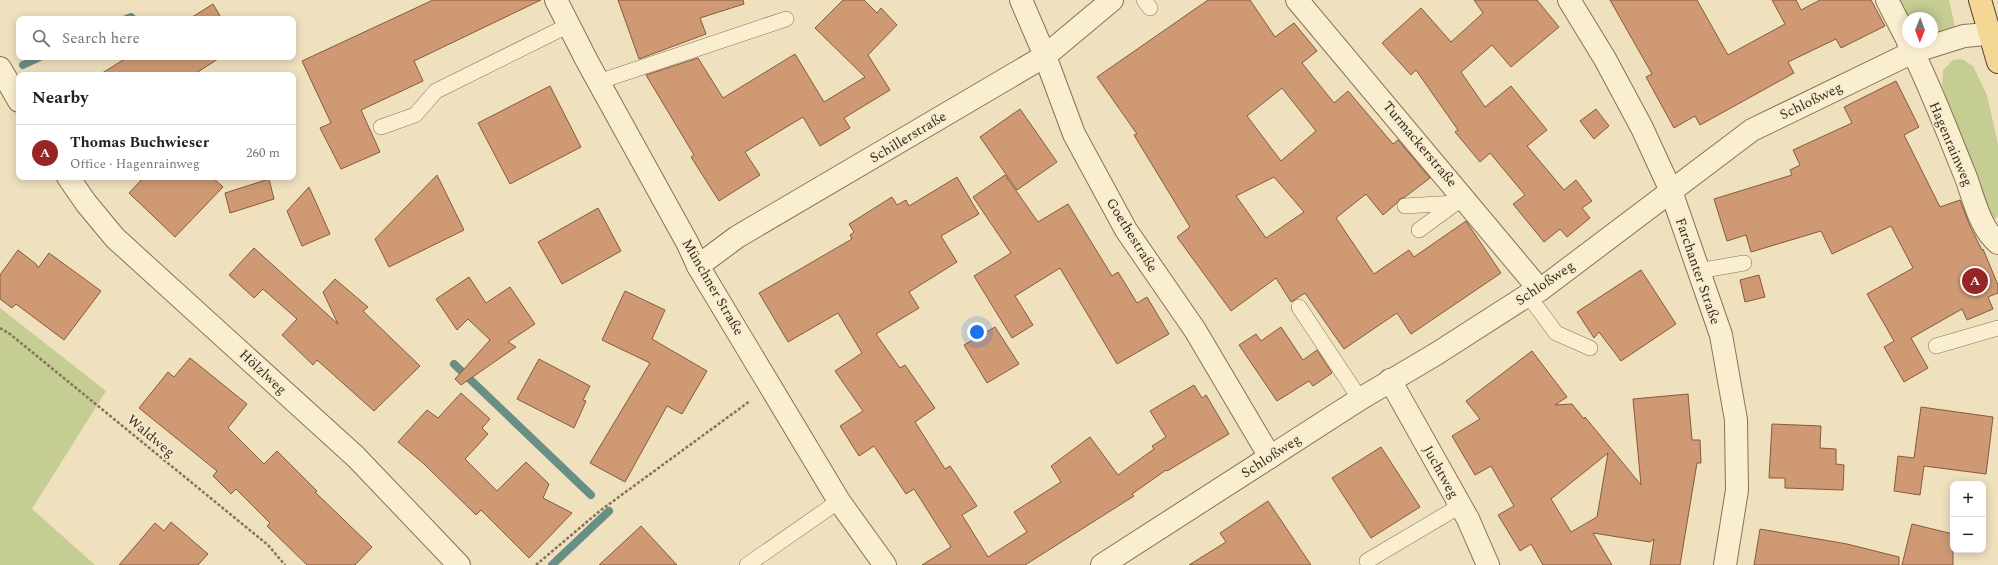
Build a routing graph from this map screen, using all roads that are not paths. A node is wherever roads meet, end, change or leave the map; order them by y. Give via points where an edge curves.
1 (556, 0) edge
2 (1021, 0) edge
3 (1112, 0) edge
4 (1297, 0) edge
5 (1569, 0) edge
6 (1887, 0) edge
7 (1980, 0) edge
8 (786, 19) dead end
9 (569, 25) junction
10 (1902, 29) edge
11 (1994, 34) edge
12 (1938, 40) edge
13 (1904, 48) edge
14 (1911, 48) edge
15 (1046, 56) junction
16 (1998, 62) edge
17 (0, 68) edge
18 (598, 82) junction
19 (16, 96) edge
20 (381, 126) dead end
21 (70, 180) edge
22 (1671, 191) junction
23 (1461, 200) junction
24 (1406, 206) dead end
25 (1419, 230) dead end
26 (1998, 243) edge
27 (1744, 263) dead end
28 (698, 266) junction
29 (1698, 271) junction
30 (1534, 292) junction
31 (1299, 307) dead end
32 (1998, 328) edge
33 (1936, 346) dead end
34 (1590, 348) dead end
35 (1390, 380) junction
36 (1360, 398) junction
37 (1270, 457) junction
38 (839, 501) junction
39 (1460, 506) junction
40 (1368, 561) dead end
41 (459, 565) edge
42 (747, 565) edge
43 (885, 565) edge
44 (1102, 565) edge
45 (1488, 565) edge
46 (1725, 565) edge

1 - 9 street, Münchner Straße
2 - 15 street, Goethestraße
3 - 15 street, Schillerstraße
4 - 23 street, Turmackerstraße
5 - 22 street, Farchanter Straße via 1605,59 1642,128
6 - 10 street, Hagenrainweg
7 - 11 main road
8 - 18 lane
9 - 18 street, Münchner Straße
9 - 20 lane via 436,91 415,114
11 - 12 street, Schloßweg
11 - 16 main road
13 - 22 street, Schloßweg via 1752,130
14 - 26 street, Hagenrainweg via 1984,226
15 - 28 street, Schillerstraße via 736,236
15 - 37 street, Goethestraße via 1074,134 1126,230 1196,330
17 - 19 street
18 - 28 street, Münchner Straße
21 - 41 street, Hölzlweg via 116,238 356,457
22 - 29 street, Farchanter Straße
22 - 30 street, Schloßweg
23 - 24 lane
23 - 25 lane
23 - 30 street, Turmackerstraße
27 - 29 lane
28 - 38 street, Münchner Straße
29 - 46 street, Farchanter Straße via 1721,335 1736,420 1737,490
30 - 34 lane via 1556,333
30 - 35 street, Schloßweg
31 - 36 lane
32 - 33 lane
35 - 36 street, Schloßweg
35 - 39 street, Juchtweg
36 - 37 street, Schloßweg
37 - 44 street, Schloßweg
38 - 42 lane
38 - 43 street, Münchner Straße
39 - 40 lane
39 - 45 street, Juchtweg

